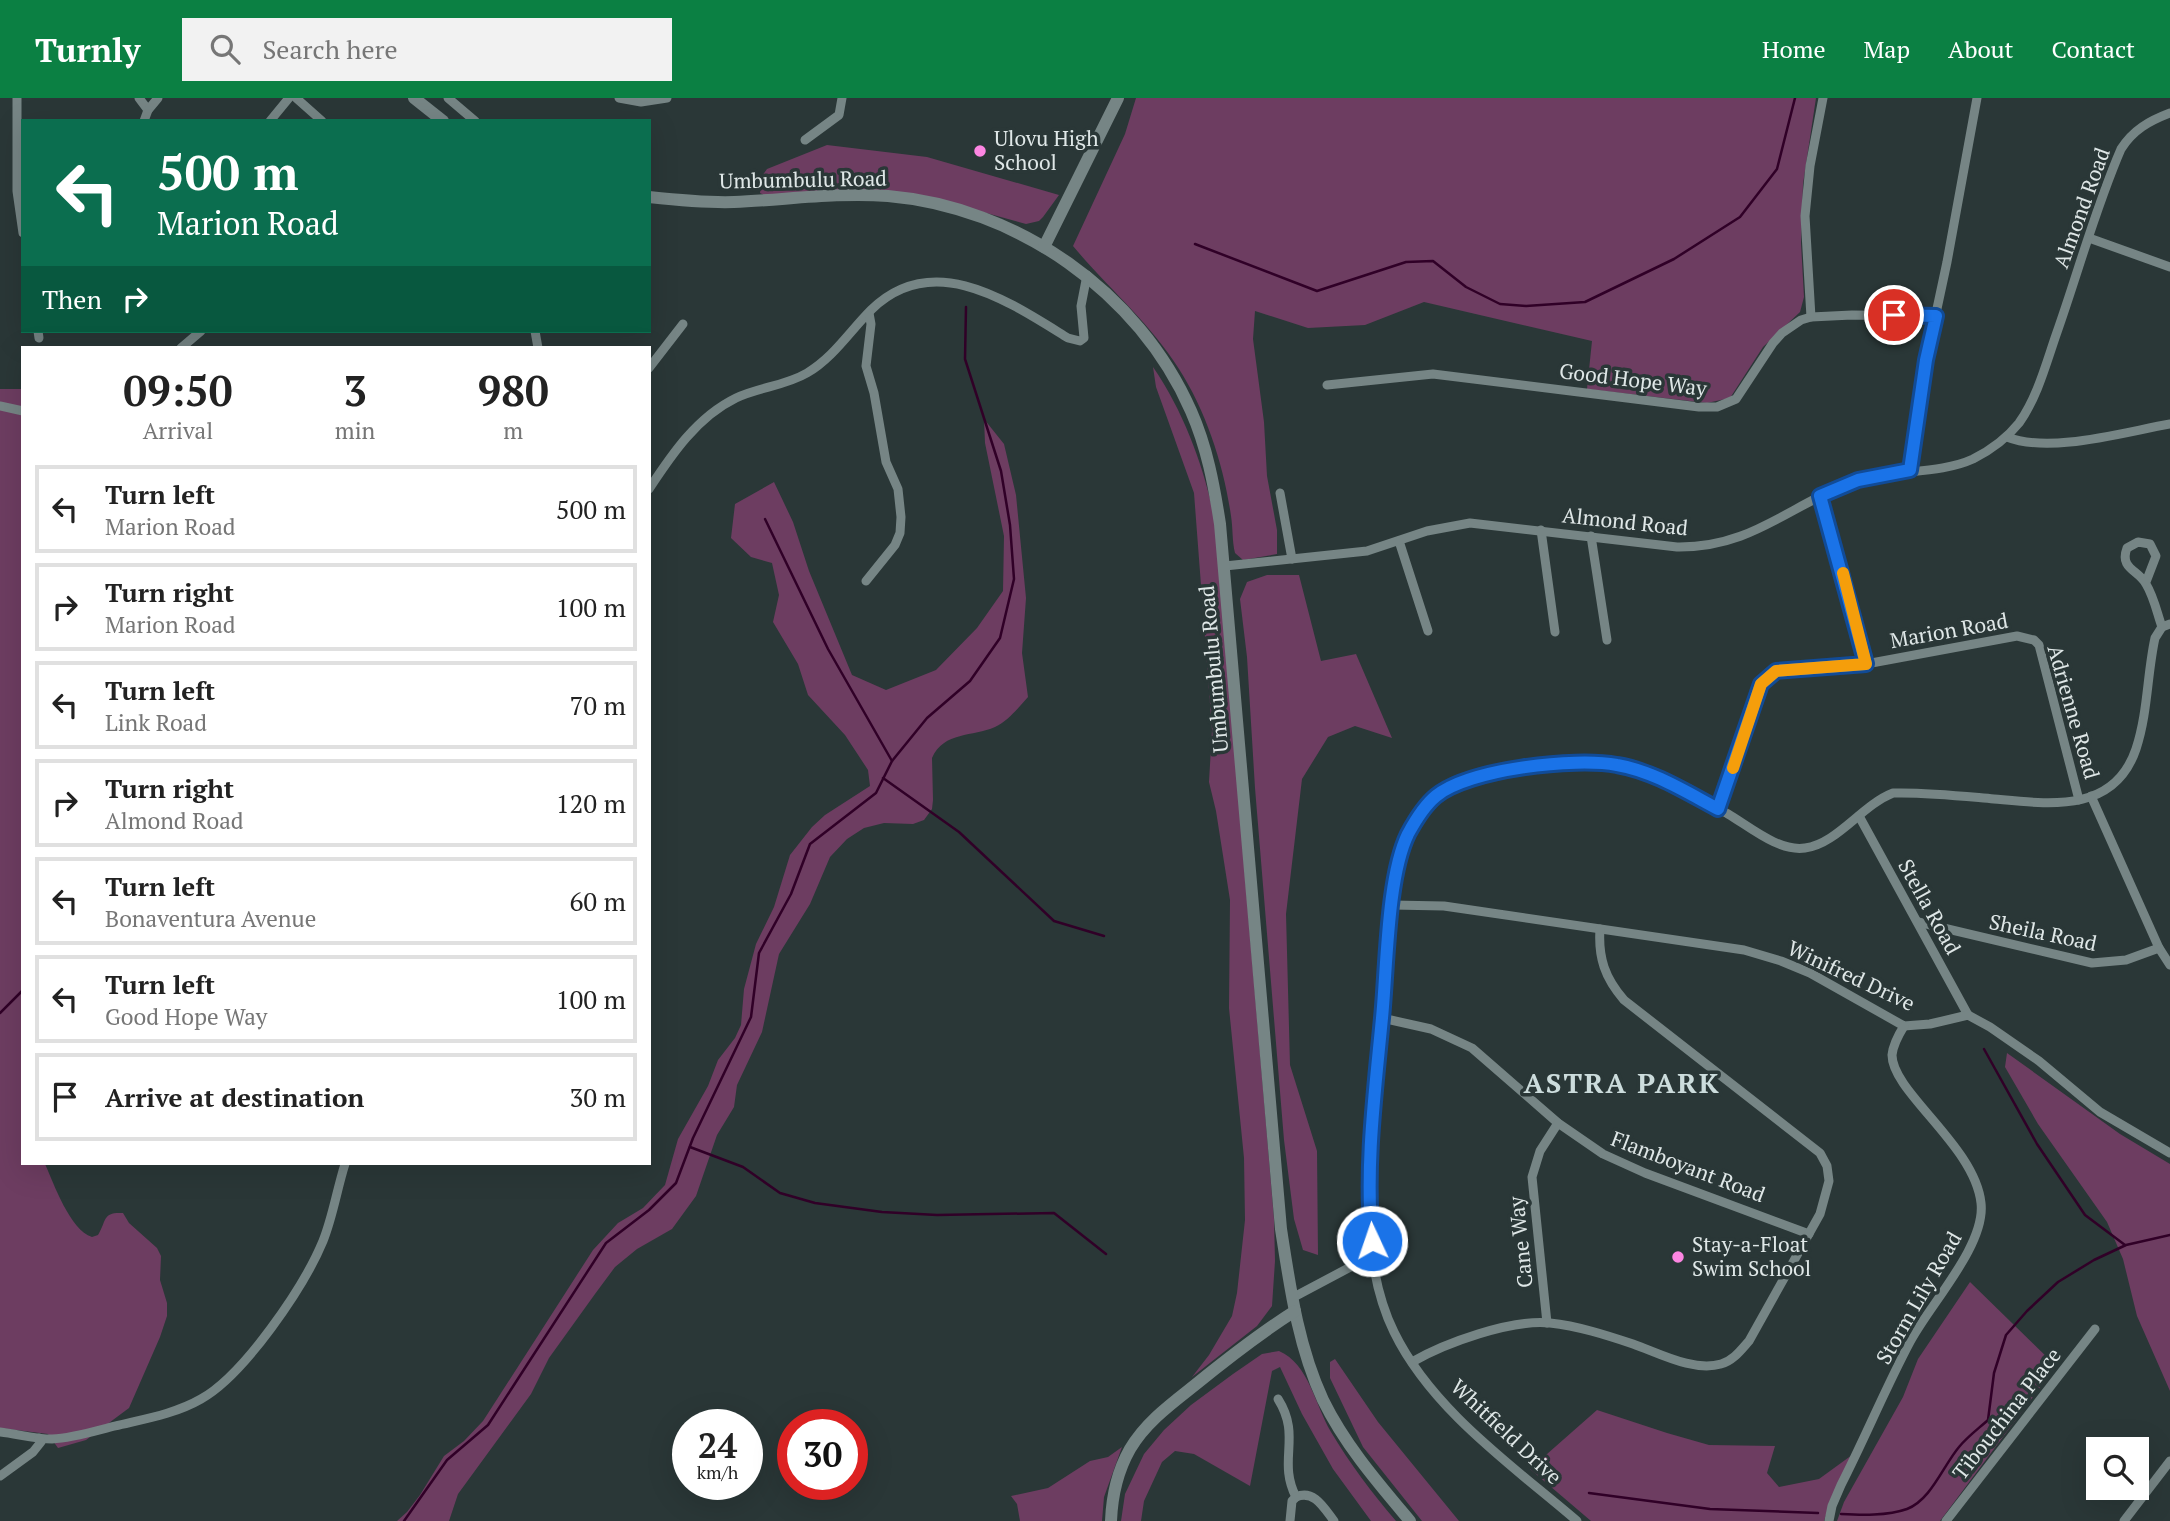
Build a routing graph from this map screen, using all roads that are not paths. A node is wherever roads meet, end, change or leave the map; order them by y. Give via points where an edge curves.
1 (17, 98) edge
2 (139, 98) edge
3 (158, 98) edge
4 (289, 98) edge
5 (296, 98) edge
6 (414, 98) edge
7 (448, 98) edge
8 (620, 98) edge
9 (667, 98) edge
10 (842, 98) edge
11 (1118, 98) edge
12 (1823, 98) edge
13 (1977, 98) edge
14 (148, 110) junction
15 (2170, 113) edge
16 (145, 119) edge
17 (272, 119) edge
18 (320, 119) edge
19 (440, 119) edge
20 (473, 119) edge
21 (805, 141) dead end
22 (651, 198) edge
23 (21, 219) edge
24 (2089, 238) junction
25 (1044, 247) junction
26 (2170, 267) edge
27 (1087, 275) junction
28 (869, 313) junction
29 (1936, 316) junction
30 (1811, 317) junction
31 (683, 324) dead end
32 (199, 333) edge
33 (183, 346) edge
34 (651, 365) edge
35 (1327, 385) dead end
36 (0, 406) edge
37 (21, 411) edge
38 (2170, 424) edge
39 (2007, 437) junction
40 (1910, 470) junction
41 (651, 486) edge
42 (1280, 493) dead end
43 (1820, 496) junction
44 (1541, 530) junction
45 (1591, 536) junction
46 (1399, 541) junction
47 (1292, 559) junction
48 (1225, 566) junction
49 (866, 581) dead end
50 (2146, 582) junction
51 (2166, 626) edge
52 (1428, 631) dead end
53 (1555, 632) dead end
54 (2028, 638) joint
55 (1607, 640) dead end
56 (1866, 664) junction
57 (2091, 796) junction
58 (2079, 800) junction
59 (1718, 809) junction
60 (1859, 816) junction
61 (1392, 905) junction
62 (1918, 922) junction
63 (1600, 929) junction
64 (2159, 948) junction
65 (2170, 965) edge
66 (1968, 1015) junction
67 (1382, 1018) junction
68 (1904, 1026) junction
69 (1558, 1123) junction
70 (2170, 1153) edge
71 (345, 1165) edge
72 (1809, 1234) junction
73 (1373, 1255) junction
74 (1292, 1298) junction
75 (1294, 1311) junction
76 (1547, 1322) junction
77 (2095, 1329) dead end
78 (1412, 1362) junction
79 (1278, 1399) dead end
80 (0, 1432) edge
81 (39, 1438) junction
82 (2170, 1461) edge
83 (0, 1476) edge
84 (1296, 1497) junction
85 (1111, 1521) edge
86 (1290, 1521) edge
87 (1334, 1521) edge
88 (1410, 1521) edge
89 (1577, 1521) edge
90 (1829, 1521) edge
91 (1946, 1521) edge
92 (2124, 1521) edge

1 - 23 street
2 - 14 street
3 - 14 street
4 - 17 street
5 - 18 street
6 - 19 main road
7 - 20 street
8 - 9 street via 641,102
10 - 21 street via 839,115
11 - 25 main road
12 - 30 street via 1805,216
13 - 29 street
14 - 16 street
15 - 24 street, Almond Road via 2128,136
22 - 25 main road, Umbumbulu Road via 732,202 887,196 940,204
24 - 26 street
24 - 39 street, Almond Road via 2035,391
25 - 27 main road, Umbumbulu Road
27 - 28 street via 1081,306 1084,338 1080,341 973,287 935,280 894,292
27 - 48 main road, Umbumbulu Road via 1123,309 1158,353 1191,411 1209,462
28 - 41 street via 806,374 737,398 714,412 673,452
28 - 49 street via 866,366 901,517 895,545
29 - 30 street, Good Hope Way
29 - 40 street
30 - 35 street, Good Hope Way via 1782,332 1736,400 1717,407 1433,374
31 - 34 street
32 - 33 street
36 - 37 street
38 - 39 street via 2053,445 2021,443
39 - 40 street, Almond Road via 1960,464
40 - 43 street, Almond Road via 1858,480
42 - 47 street
43 - 45 street, Almond Road via 1749,534 1717,545 1677,547
43 - 56 street
44 - 45 street, Almond Road
44 - 46 street, Almond Road via 1470,523
44 - 53 street
45 - 55 street
46 - 47 street, Almond Road via 1367,551
46 - 52 street
47 - 48 street, Almond Road
48 - 74 main road, Umbumbulu Road via 1281,1229
50 - 50 street via 2126,562 2127,548 2138,542 2150,544 2156,556
50 - 51 street
51 - 57 street, Whitfield Drive via 2155,638 2136,750 2119,779
54 - 56 street, Marion Road via 2008,637
54 - 58 street, Adrienne Road via 2041,650
56 - 59 street, Marion Road via 1785,669 1769,675 1761,684
57 - 58 street, Whitfield Drive
57 - 64 street
58 - 60 street, Whitfield Drive via 2048,804 1893,793 1874,801
59 - 60 street, Whitfield Drive via 1788,848 1803,849 1823,842
59 - 61 street, Whitfield Drive via 1645,772 1615,764 1552,765 1464,780 1436,796 1407,836
60 - 62 street, Stella Road
61 - 63 street, Winifred Drive via 1444,906
61 - 67 street, Whitfield Drive
62 - 64 street, Sheila Road via 2092,963 2126,960
62 - 66 street, Stella Road
63 - 68 street, Winifred Drive via 1744,950 1781,961
63 - 72 street via 1604,972 1624,1000 1820,1153 1827,1166 1828,1188
64 - 65 street
66 - 68 street, Winifred Drive
66 - 70 street via 2039,1061 2100,1112
67 - 69 street, Flamboyant Road via 1431,1029 1472,1048
67 - 73 street, Whitfield Drive via 1370,1158
68 - 90 street, Storm Lily Road via 1892,1054 1894,1065 1970,1167 1979,1189 1982,1219 1967,1255 1902,1357 1840,1485
69 - 72 street, Flamboyant Road via 1624,1164
69 - 76 street, Cane Way via 1540,1151 1532,1177
71 - 81 street via 316,1256 277,1318 224,1384 192,1404 162,1415 65,1437
72 - 76 street via 1749,1341 1724,1363 1708,1366 1680,1361 1588,1330
73 - 74 street
73 - 78 street, Whitfield Drive via 1383,1306
74 - 75 main road, Umbumbulu Road
75 - 85 main road via 1237,1351 1146,1427 1119,1472
75 - 88 main road, Umbumbulu Road via 1327,1407 1369,1472
76 - 78 street via 1459,1340
77 - 91 street, Tibouchina Place
78 - 89 street, Whitfield Drive via 1468,1426
79 - 84 street via 1289,1420 1288,1478
80 - 81 street
81 - 83 street via 36,1450
82 - 92 street
84 - 86 street
84 - 87 street via 1305,1494 1316,1499

